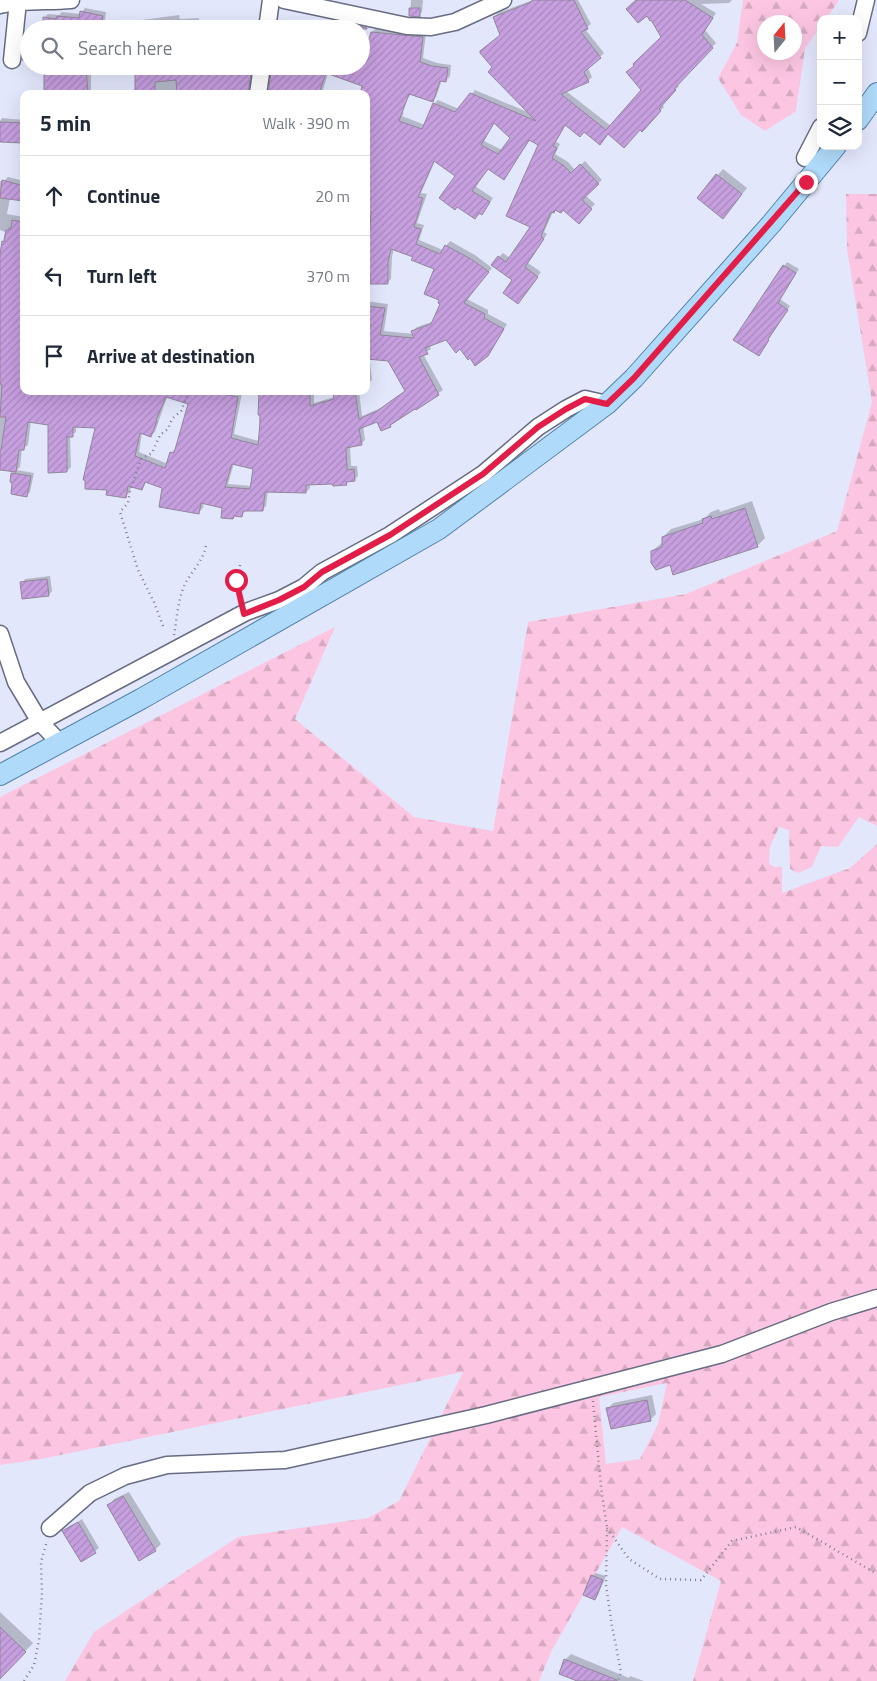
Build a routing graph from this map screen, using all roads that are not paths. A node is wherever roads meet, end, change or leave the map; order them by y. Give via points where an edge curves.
1 (71, 0) edge
2 (271, 0) edge
3 (284, 0) edge
4 (502, 0) edge
5 (866, 0) edge
6 (18, 1) edge
7 (0, 6) edge
8 (862, 16) edge
9 (268, 20) edge
10 (12, 60) dead end
11 (261, 75) edge
12 (259, 90) edge
13 (877, 94) edge
14 (862, 115) edge
15 (817, 135) edge
16 (833, 150) edge
17 (805, 158) dead end
18 (607, 404) junction
19 (0, 634) edge
20 (40, 722) junction
21 (0, 743) edge
22 (60, 744) junction
23 (0, 775) edge
24 (877, 1298) edge
25 (50, 1528) road end

1 - 6 street
2 - 9 street
3 - 4 street via 407,26 432,27 455,22
5 - 8 street
6 - 7 street
6 - 10 street
11 - 12 street
13 - 14 main road
15 - 17 street
16 - 18 main road via 766,230
18 - 20 street via 585,399 566,409 538,427 483,474 390,535 322,572 304,587 244,614
18 - 22 main road via 440,529
19 - 20 street via 16,682
20 - 21 street
20 - 22 street
22 - 23 main road
24 - 25 street via 722,1354 486,1415 285,1460 167,1465 125,1476 90,1493

